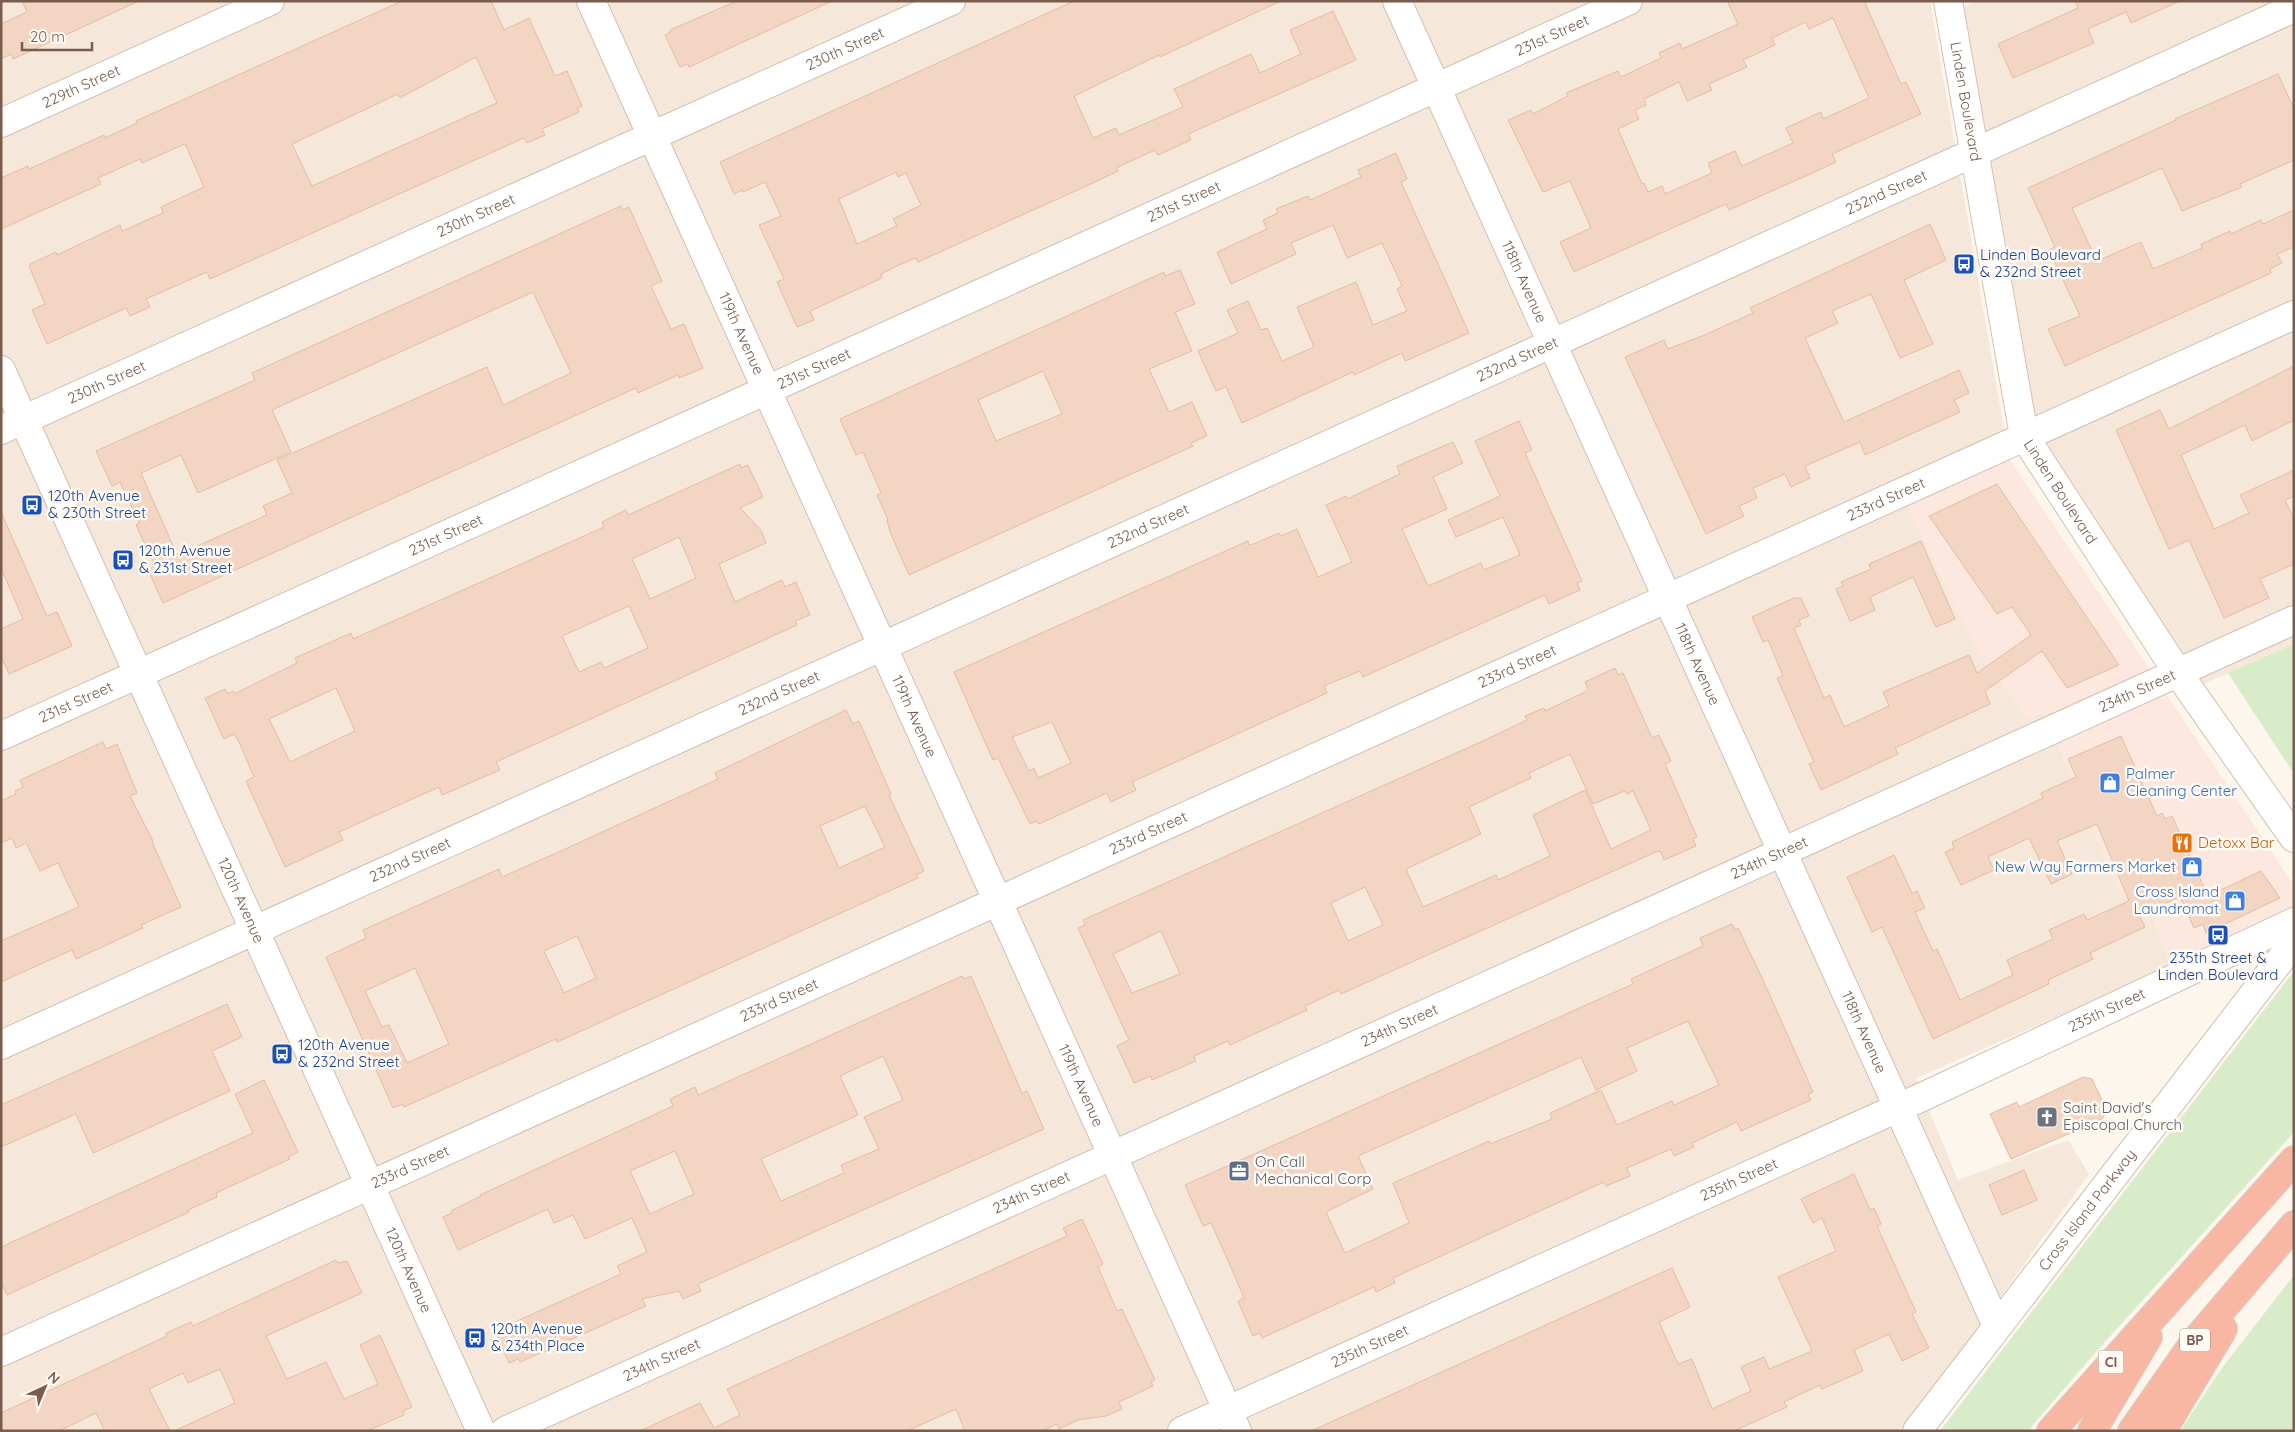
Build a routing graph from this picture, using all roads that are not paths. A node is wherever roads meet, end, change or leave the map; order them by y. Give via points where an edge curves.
1 (270, 1) edge
2 (591, 1) edge
3 (951, 1) edge
4 (1397, 1) edge
5 (1628, 1) edge
6 (1948, 1) edge
7 (2294, 8) edge
8 (1436, 88) junction
9 (1, 123) edge
10 (652, 136) junction
11 (1973, 153) junction
12 (2294, 315) edge
13 (1552, 343) junction
14 (1, 370) edge
15 (766, 390) junction
16 (13, 425) edge
17 (2024, 436) junction
18 (1668, 598) junction
19 (2294, 620) edge
20 (882, 646) junction
21 (2178, 673) junction
22 (139, 675) junction
23 (1, 736) edge
24 (2294, 838) edge
25 (1783, 853) junction
26 (998, 900) junction
27 (2294, 922) edge
28 (254, 929) junction
29 (2294, 942) edge
30 (1, 1045) edge
31 (1898, 1108) junction
32 (1113, 1155) junction
33 (2294, 1160) edge
34 (370, 1185) junction
35 (2294, 1226) edge
36 (2266, 1256) junction
37 (2172, 1294) junction
38 (1997, 1326) junction
39 (1, 1352) edge
40 (1233, 1420) edge
41 (481, 1431) edge
42 (505, 1431) edge
43 (1182, 1431) edge
44 (1917, 1431) edge
45 (2050, 1431) edge
46 (2092, 1431) edge
47 (2132, 1431) edge
48 (2162, 1431) edge

1 - 9 street, 229th Street
2 - 10 street, 119th Avenue
3 - 10 street, 230th Street
4 - 8 street, 118th Avenue
5 - 8 street, 231st Street
6 - 11 street, Linden Boulevard
7 - 11 street, 232nd Street
8 - 13 street, 118th Avenue
8 - 15 street, 231st Street
10 - 15 street, 119th Avenue
10 - 16 street, 230th Street
11 - 13 street, 232nd Street
11 - 17 street, Linden Boulevard
12 - 17 street, 233rd Street
13 - 18 street, 118th Avenue
13 - 20 street, 232nd Street
14 - 16 street, 120th Avenue
15 - 20 street, 119th Avenue
15 - 22 street, 231st Street
16 - 22 street, 120th Avenue
17 - 18 street, 233rd Street
17 - 21 street, Linden Boulevard
18 - 25 street, 118th Avenue
18 - 26 street, 233rd Street
19 - 21 street, 234th Street
20 - 26 street, 119th Avenue
20 - 28 street, 232nd Street
21 - 24 street, Linden Boulevard
21 - 25 street, 234th Street
22 - 23 street, 231st Street
22 - 28 street, 120th Avenue
25 - 31 street, 118th Avenue
25 - 32 street, 234th Street
26 - 32 street, 119th Avenue
26 - 34 street, 233rd Street
27 - 31 street, 235th Street
28 - 30 street, 232nd Street
28 - 34 street, 120th Avenue
29 - 38 street, Cross Island Parkway
31 - 38 street, 118th Avenue
31 - 40 street, 235th Street
32 - 40 street, 119th Avenue
32 - 42 street, 234th Street
33 - 37 highway, CI
34 - 39 street, 233rd Street
34 - 41 street, 120th Avenue
35 - 36 highway
36 - 47 highway, BP via 2195,1340
36 - 48 highway
37 - 45 highway, CI
37 - 46 highway
38 - 44 street, Cross Island Parkway
40 - 43 street, 235th Street

